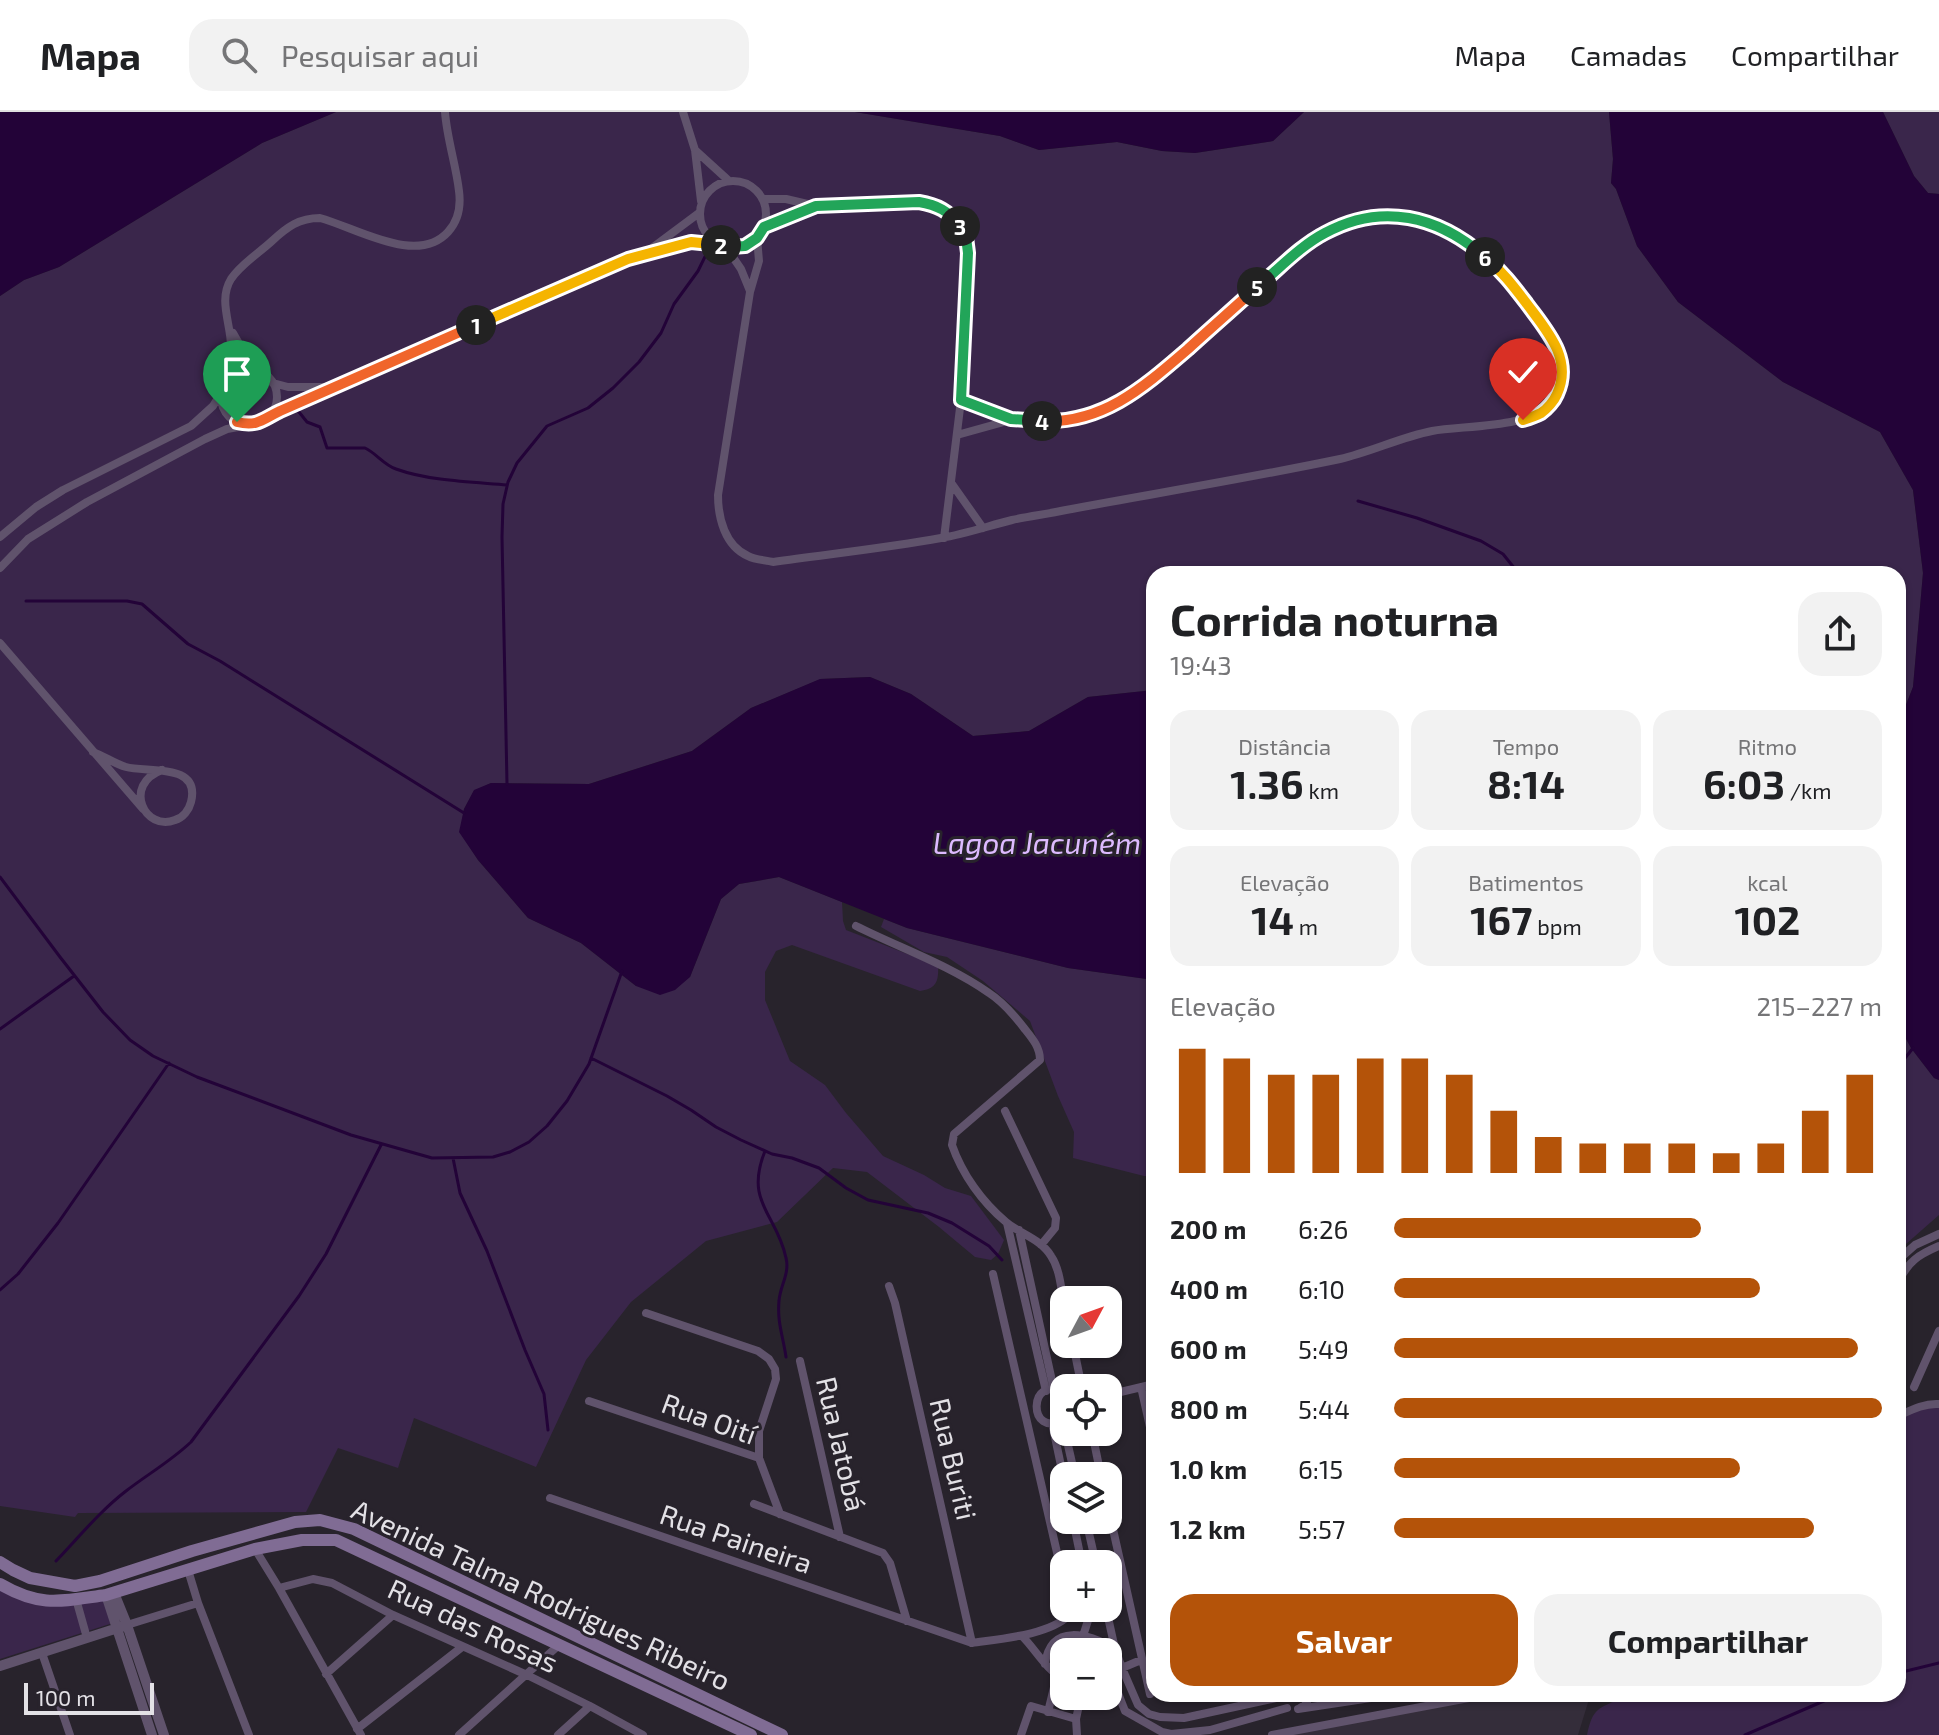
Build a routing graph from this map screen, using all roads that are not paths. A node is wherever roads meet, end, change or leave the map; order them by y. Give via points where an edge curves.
1 (445, 112) edge
2 (683, 112) edge
3 (695, 150) junction
4 (728, 180) junction
5 (764, 199) junction
6 (816, 206) junction
7 (700, 209) junction
8 (764, 227) junction
9 (757, 238) junction
10 (722, 245) junction
11 (645, 253) junction
12 (750, 292) junction
13 (229, 325) junction
14 (265, 374) junction
15 (224, 382) junction
16 (273, 383) junction
17 (336, 387) junction
18 (221, 393) junction
19 (961, 400) junction
20 (270, 416) junction
21 (1011, 419) junction
22 (249, 425) junction
23 (957, 435) junction
24 (952, 484) junction
25 (983, 528) junction
26 (0, 537) edge
27 (944, 538) junction
28 (0, 568) edge
29 (0, 643) edge
30 (93, 752) junction
31 (162, 770) junction
32 (146, 812) junction
33 (856, 926) dead end
34 (1005, 1111) dead end
35 (1007, 1223) junction
36 (1019, 1230) junction
37 (1939, 1234) edge
38 (1041, 1245) junction
39 (1939, 1246) edge
40 (1906, 1253) edge
41 (1906, 1269) edge
42 (993, 1274) dead end
43 (889, 1286) dead end
44 (1060, 1286) edge
45 (646, 1313) dead end
46 (1939, 1331) edge
47 (800, 1361) dead end
48 (1146, 1386) edge
49 (1141, 1387) junction
50 (1914, 1387) dead end
51 (1050, 1390) junction
52 (1122, 1392) edge
53 (589, 1401) dead end
54 (1939, 1404) edge
55 (1036, 1408) junction
56 (1146, 1409) edge
57 (1025, 1411) junction
58 (1906, 1412) edge
59 (1050, 1422) edge
60 (759, 1458) junction
61 (550, 1498) dead end
62 (754, 1504) dead end
63 (780, 1514) junction
64 (1114, 1534) edge
65 (840, 1537) junction
66 (255, 1549) junction
67 (1057, 1550) edge
68 (0, 1562) edge
69 (188, 1570) junction
70 (0, 1584) edge
71 (279, 1588) junction
72 (110, 1594) junction
73 (76, 1599) junction
74 (198, 1603) junction
75 (393, 1615) junction
76 (907, 1621) junction
77 (1060, 1622) edge
78 (1088, 1622) edge
79 (122, 1626) junction
80 (1022, 1636) junction
81 (1083, 1636) junction
82 (87, 1638) junction
83 (1059, 1638) edge
84 (1091, 1638) edge
85 (972, 1643) junction
86 (560, 1644) junction
87 (1050, 1645) joint
88 (462, 1647) junction
89 (1035, 1649) junction
90 (42, 1653) junction
91 (1141, 1660) junction
92 (1045, 1664) junction
93 (0, 1666) edge
94 (1050, 1668) edge
95 (1122, 1668) joint
96 (326, 1674) junction
97 (527, 1675) junction
98 (1146, 1679) edge
99 (1250, 1702) edge
100 (1279, 1702) edge
101 (1307, 1702) edge
102 (1344, 1702) edge
103 (1447, 1702) edge
104 (1122, 1705) edge
105 (590, 1706) junction
106 (1050, 1706) edge
107 (1287, 1708) junction
108 (1298, 1709) junction
109 (1078, 1710) edge
110 (1048, 1712) junction
111 (1076, 1719) junction
112 (623, 1725) junction
113 (359, 1732) edge
114 (70, 1735) edge
115 (152, 1735) edge
116 (164, 1735) edge
117 (249, 1735) edge
118 (459, 1735) edge
119 (558, 1735) edge
120 (631, 1735) edge
121 (643, 1735) edge
122 (751, 1735) edge
123 (782, 1735) edge
124 (1021, 1735) edge
125 (1077, 1735) edge
126 (1272, 1735) edge

1 - 13 street via 460,194 459,212 447,233 413,247 320,218 297,221 232,277 225,311
2 - 3 street
3 - 4 street
3 - 7 street
4 - 5 street via 742,181
4 - 7 street via 705,195
5 - 6 street
5 - 8 street
6 - 8 street
6 - 19 street via 919,202 934,204 959,223 968,253
7 - 10 street via 707,235
7 - 11 street
8 - 9 street
9 - 10 street via 745,246
9 - 12 street via 759,261
10 - 11 street via 691,242
10 - 12 street via 741,269
11 - 17 street
12 - 27 street via 718,495 718,512 733,544 748,556 773,562
13 - 14 street via 249,361
13 - 15 street via 230,366
14 - 15 street via 243,369
14 - 16 street
15 - 18 street
16 - 17 street
16 - 20 street via 276,405
17 - 20 street
18 - 22 street via 228,415
18 - 26 street via 191,426 63,490
19 - 21 street
19 - 23 street
20 - 22 street
21 - 23 street
21 - 25 street via 1062,422 1113,405 1152,380 1324,233 1374,216 1427,222 1474,247 1500,269 1545,328 1563,365 1555,399 1543,412 1523,420 1429,432 1350,457
22 - 28 street via 205,439 76,509 28,539
23 - 24 street
24 - 25 street
24 - 27 street
25 - 27 street
29 - 30 street
30 - 31 street via 130,768
30 - 32 street
31 - 32 street via 144,782 141,802
31 - 32 street via 183,776 192,795 190,806 175,821 154,819
33 - 35 street via 991,994 1034,1039 1040,1060 952,1139 969,1180
34 - 38 street via 1056,1218
35 - 36 street
35 - 51 street
36 - 38 street
36 - 51 street
37 - 40 street
38 - 44 street via 1056,1266
39 - 41 street via 1919,1255
42 - 57 street
43 - 85 street, Rua Buriti
45 - 60 street via 769,1359 776,1379 759,1431
46 - 50 street
47 - 65 street, Rua Jatobá
48 - 49 street
49 - 52 street
49 - 56 street
51 - 55 street via 1037,1399
53 - 60 street, Rua Oití
54 - 58 street
55 - 57 street
55 - 59 street via 1041,1419
57 - 67 street
60 - 63 street, Rua Oití
61 - 76 street, Rua Paineira
62 - 63 street
63 - 65 street
64 - 91 street
65 - 76 street via 883,1553
66 - 69 main road, Avenida Talma Rodrigues Ribeiro
66 - 71 street
66 - 86 main road, Avenida Talma Rodrigues Ribeiro via 336,1540
68 - 123 main road, Avenida Talma Rodrigues Ribeiro via 30,1578 75,1586 295,1522 320,1520 354,1529
69 - 72 main road, Avenida Talma Rodrigues Ribeiro
69 - 74 street
70 - 73 main road, Avenida Talma Rodrigues Ribeiro via 36,1601
71 - 75 street, Rua das Rosas via 313,1579 332,1583
71 - 96 street
72 - 73 main road, Avenida Talma Rodrigues Ribeiro
72 - 79 street
73 - 82 street
74 - 79 street
74 - 117 street
75 - 88 street, Rua das Rosas
75 - 96 street
76 - 85 street, Rua Paineira
77 - 80 street
78 - 81 street
79 - 82 street
79 - 115 street
79 - 116 street
80 - 85 street
80 - 89 street
81 - 83 street
81 - 84 street
82 - 90 street
86 - 97 street
86 - 122 main road, Avenida Talma Rodrigues Ribeiro
87 - 89 street
87 - 92 street
88 - 97 street, Rua das Rosas
88 - 113 street
89 - 92 street
90 - 93 street
90 - 114 street
91 - 95 street
91 - 98 street
92 - 94 street
95 - 99 street via 1138,1705 1160,1717 1184,1718
96 - 113 street
97 - 105 street, Rua das Rosas
97 - 118 street
100 - 107 street
101 - 108 street
102 - 108 street
103 - 126 street
104 - 107 street via 1171,1734 1210,1730
105 - 112 street, Rua das Rosas
105 - 119 street
106 - 110 street
107 - 108 street
109 - 111 street
110 - 111 street
110 - 124 street via 1031,1706
111 - 125 street
112 - 120 street
112 - 121 street, Rua das Rosas

